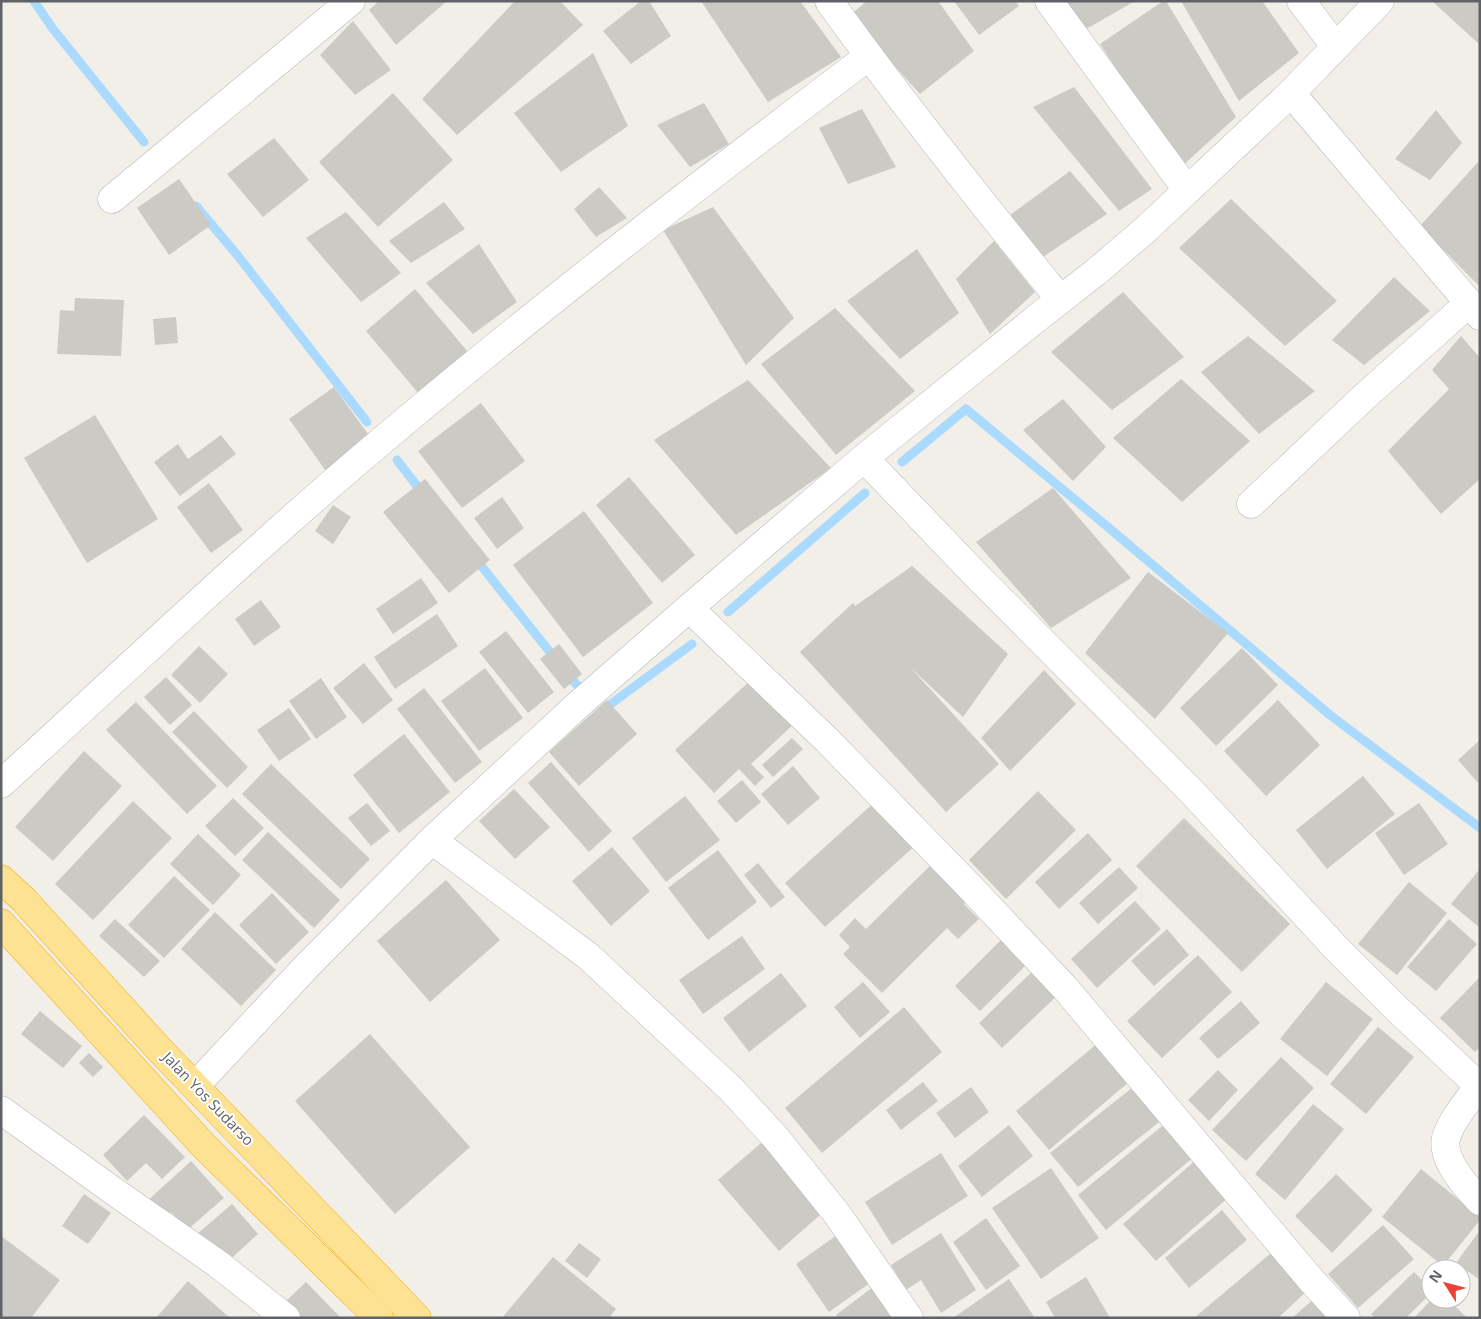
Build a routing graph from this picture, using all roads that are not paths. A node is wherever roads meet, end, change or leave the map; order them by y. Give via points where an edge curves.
1 (351, 1) edge
2 (829, 1) edge
3 (1049, 1) edge
4 (1301, 1) edge
5 (1380, 1) edge
6 (1335, 46) junction
7 (868, 56) junction
8 (1291, 92) junction
9 (1187, 190) junction
10 (112, 200) dead end
11 (1060, 299) junction
12 (1474, 310) edge
13 (864, 458) junction
14 (1251, 504) dead end
15 (689, 608) junction
16 (1, 784) edge
17 (432, 840) junction
18 (1, 879) edge
19 (1, 923) edge
20 (196, 1085) junction
21 (1479, 1086) edge
22 (1, 1110) edge
23 (1480, 1201) edge
24 (310, 1207) junction
25 (288, 1228) junction
26 (286, 1318) edge
27 (379, 1318) edge
28 (417, 1318) edge
29 (909, 1318) edge
30 (1346, 1318) edge

1 - 10 street
2 - 7 street
3 - 9 street
4 - 6 street
5 - 6 street
6 - 8 street
7 - 11 street
7 - 16 street via 532,316 452,382 248,558
8 - 9 street
8 - 12 street
9 - 11 street via 1103,266
11 - 13 street
12 - 14 street via 1363,398
13 - 15 street
13 - 21 street via 1193,793 1336,948
15 - 17 street
15 - 30 street via 827,740 1058,981
17 - 20 street via 306,967
17 - 29 street via 588,956 731,1090 776,1138 837,1214
18 - 20 highway, Jalan Yos Sudarso
19 - 25 highway via 203,1145
20 - 24 highway, Jalan Yos Sudarso
21 - 23 street via 1456,1118 1446,1140 1447,1155 1454,1169
22 - 26 street via 218,1264
24 - 25 highway
24 - 28 highway, Jalan Yos Sudarso
25 - 27 highway

